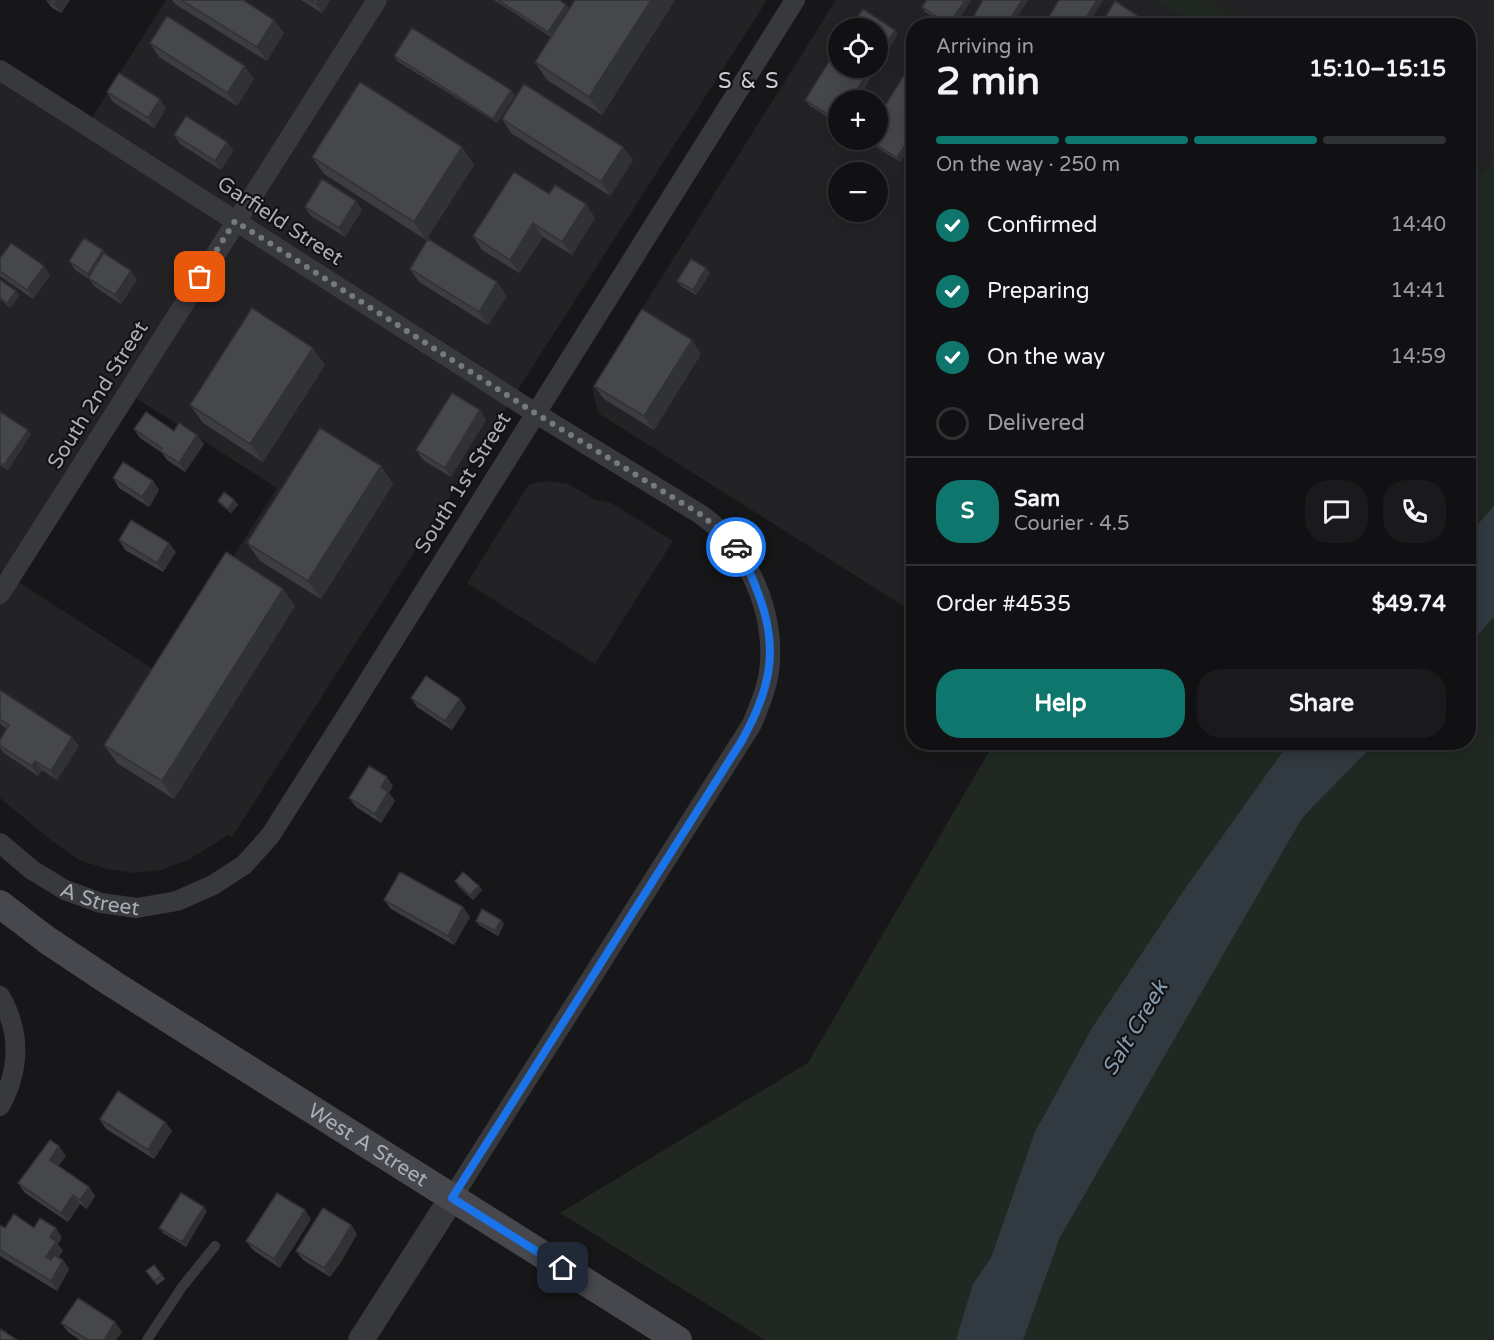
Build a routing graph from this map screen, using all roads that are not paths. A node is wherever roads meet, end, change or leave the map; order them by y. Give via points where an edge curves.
1 (377, 0) edge
2 (795, 0) edge
3 (0, 70) edge
4 (235, 221) junction
5 (535, 413) junction
6 (0, 594) edge
7 (0, 843) edge
8 (213, 885) joint
9 (0, 904) edge
10 (0, 996) edge
11 (0, 1106) edge
12 (452, 1198) junction
13 (215, 1246) dead end
14 (147, 1340) edge
15 (361, 1340) edge
16 (678, 1340) edge

1 - 4 street, South 2nd Street
2 - 5 street, South 1st Street
3 - 4 street, Garfield Street
4 - 5 street, Garfield Street
4 - 6 street, South 2nd Street
5 - 8 street, South 1st Street via 270,836 244,865
5 - 12 street, Garfield Street via 700,514 724,533 740,553 762,602 769,625 770,664 761,704 741,742
7 - 8 street, A Street via 32,870 65,890 101,903 137,908 177,900
9 - 12 main road, West A Street via 149,1008
10 - 11 street via 12,1020 15,1039 12,1080
12 - 15 street
12 - 16 main road, West A Street
13 - 14 lane

